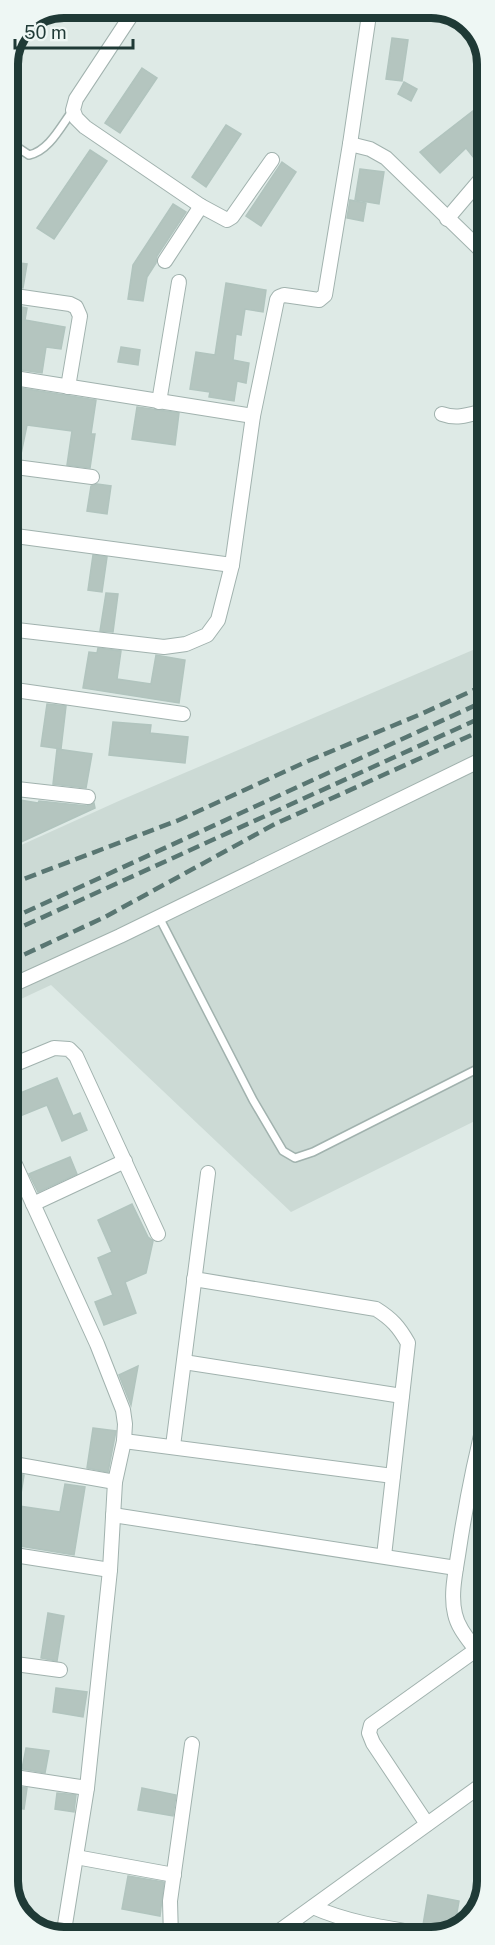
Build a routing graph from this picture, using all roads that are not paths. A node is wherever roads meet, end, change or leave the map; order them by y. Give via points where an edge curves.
1 (129, 18) edge
2 (369, 18) edge
3 (73, 110) junction
4 (350, 144) junction
5 (18, 148) edge
6 (272, 160) dead end
7 (477, 184) edge
8 (201, 206) junction
9 (447, 219) junction
10 (477, 247) edge
11 (165, 261) dead end
12 (179, 282) dead end
13 (18, 296) edge
14 (18, 379) edge
15 (68, 387) junction
16 (159, 402) junction
17 (477, 413) edge
18 (442, 414) dead end
19 (253, 416) junction
20 (18, 467) edge
21 (92, 477) dead end
22 (18, 536) edge
23 (232, 565) junction
24 (18, 629) edge
25 (18, 690) edge
26 (183, 714) dead end
27 (477, 762) edge
28 (18, 789) edge
29 (88, 797) dead end
30 (159, 916) junction
31 (18, 982) edge
32 (18, 1063) edge
33 (477, 1069) edge
34 (124, 1161) junction
35 (18, 1171) edge
36 (208, 1173) dead end
37 (33, 1204) junction
38 (158, 1234) dead end
39 (194, 1279) junction
40 (184, 1362) junction
41 (402, 1396) junction
42 (124, 1441) junction
43 (173, 1446) junction
44 (477, 1456) edge
45 (18, 1465) edge
46 (393, 1476) junction
47 (115, 1482) junction
48 (113, 1515) junction
49 (18, 1556) edge
50 (384, 1556) junction
51 (456, 1568) junction
52 (110, 1570) junction
53 (477, 1642) edge
54 (477, 1650) edge
55 (18, 1664) edge
56 (60, 1670) dead end
57 (192, 1744) dead end
58 (18, 1778) edge
59 (87, 1788) junction
60 (477, 1789) edge
61 (427, 1824) junction
62 (76, 1857) junction
63 (174, 1875) junction
64 (313, 1907) junction
65 (65, 1927) edge
66 (171, 1927) edge
67 (285, 1927) edge
68 (382, 1927) edge

1 - 3 street via 76,99
2 - 4 street
3 - 5 lane via 36,154 29,155
3 - 8 street via 84,127
4 - 9 street via 386,158
4 - 19 street via 325,295 319,300 284,295 277,300
6 - 8 street via 232,217 222,219
7 - 9 street
8 - 11 street
9 - 10 street
12 - 16 street
13 - 15 street via 76,307 80,316
14 - 15 street
15 - 16 street
16 - 19 street
17 - 18 street via 460,417
19 - 23 street
20 - 21 street
22 - 23 street
23 - 24 street via 218,620 207,635 186,644 164,647
25 - 26 street
27 - 30 street
28 - 29 street
30 - 31 street
30 - 33 lane via 253,1100 283,1151 295,1158
32 - 34 street via 54,1048 69,1049 76,1056
34 - 37 street
34 - 38 street
35 - 37 street
36 - 39 street
37 - 42 street via 123,1410
39 - 40 street
39 - 41 street via 376,1309 393,1319 408,1343
40 - 41 street
40 - 43 street
41 - 46 street
42 - 43 street
42 - 47 street
43 - 46 street
44 - 51 street
45 - 47 street
46 - 50 street
47 - 48 street
48 - 50 street
48 - 52 street
49 - 52 street
50 - 51 street
51 - 53 street via 455,1616 460,1627
52 - 59 street
54 - 61 street via 371,1725 373,1743
55 - 56 street
57 - 63 street
58 - 59 street
59 - 62 street
60 - 61 street
61 - 64 street
62 - 63 street
62 - 65 street
63 - 66 street
64 - 67 street
64 - 68 street

